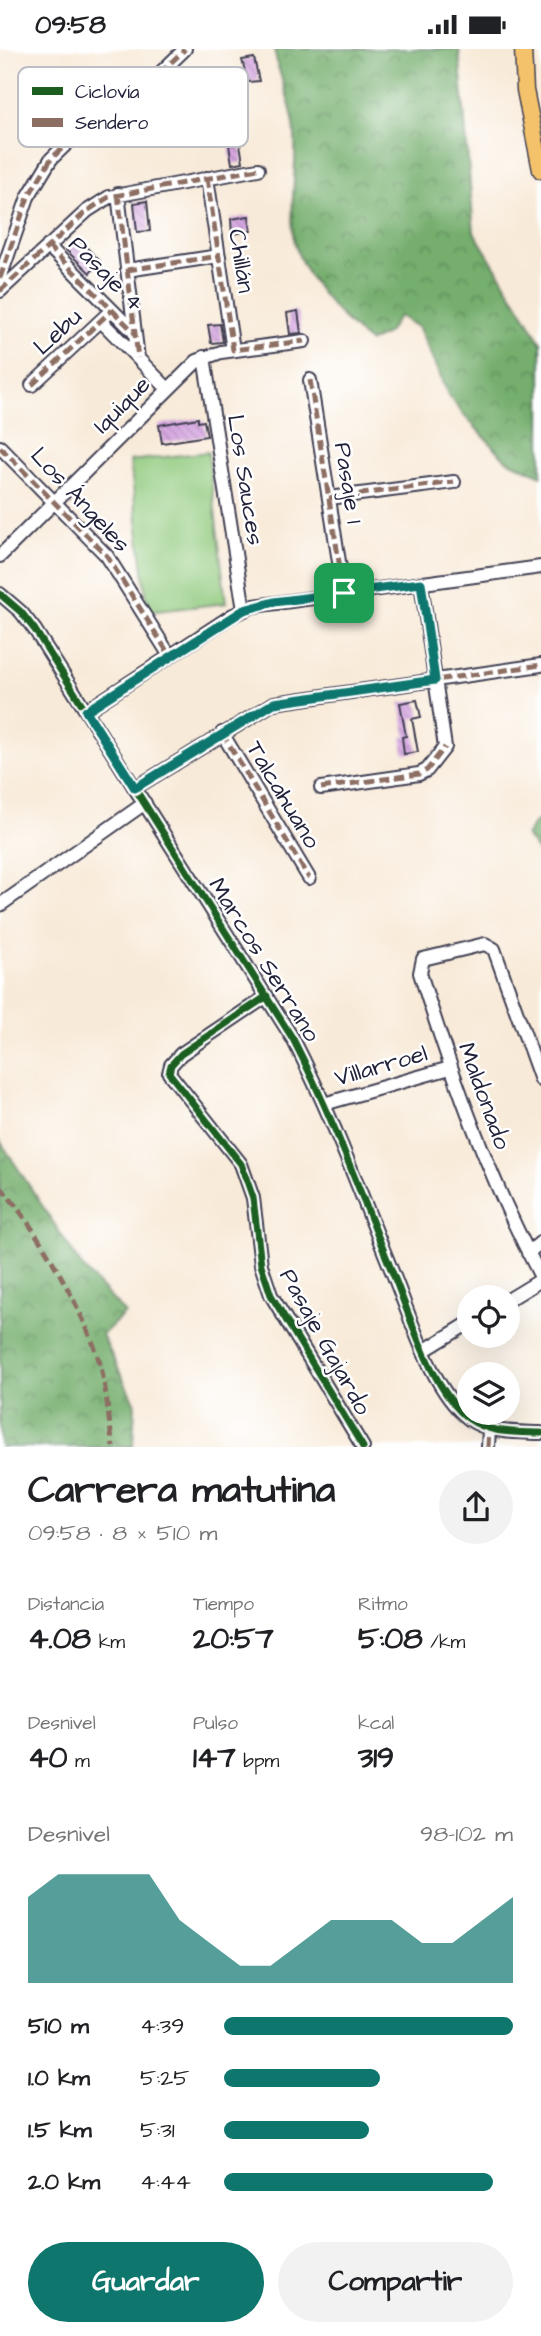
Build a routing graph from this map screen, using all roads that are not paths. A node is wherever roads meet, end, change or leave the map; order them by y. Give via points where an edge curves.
1 (185, 49) edge
2 (523, 49) edge
3 (166, 67) edge
4 (63, 147) edge
5 (258, 169) dead end
6 (541, 170) edge
7 (206, 178) junction
8 (118, 194) junction
9 (48, 246) junction
10 (219, 256) junction
11 (127, 270) junction
12 (0, 278) edge
13 (0, 291) edge
14 (112, 310) junction
15 (101, 321) junction
16 (134, 332) junction
17 (304, 341) dead end
18 (233, 350) junction
19 (204, 357) junction
20 (138, 358) junction
21 (310, 380) dead end
22 (32, 386) dead end
23 (167, 389) junction
24 (0, 447) edge
25 (454, 482) dead end
26 (329, 498) junction
27 (55, 502) junction
28 (0, 557) edge
29 (541, 567) edge
30 (421, 583) junction
31 (344, 593) junction
32 (0, 594) edge
33 (244, 610) junction
34 (170, 656) junction
35 (541, 665) edge
36 (435, 680) junction
37 (86, 711) junction
38 (222, 733) junction
39 (135, 788) junction
40 (321, 788) dead end
41 (145, 803) junction
42 (309, 878) dead end
43 (0, 905) edge
44 (267, 996) junction
45 (450, 1068) junction
46 (541, 1080) edge
47 (324, 1104) junction
48 (541, 1242) edge
49 (528, 1253) junction
50 (541, 1278) edge
51 (520, 1292) edge
52 (457, 1330) edge
53 (425, 1350) junction
54 (489, 1429) junction
55 (541, 1433) edge
56 (363, 1447) edge
57 (488, 1447) edge

1 - 3 street
2 - 6 main road via 525,90
4 - 12 street via 28,197
5 - 7 street
7 - 8 street
7 - 10 street, Chillán
8 - 9 street via 93,205
8 - 11 street
9 - 13 street
9 - 14 street, Pasaje 4
10 - 11 street
10 - 18 street, Chillán
11 - 16 street
14 - 15 street, Lebu
14 - 16 street, Pasaje 4
15 - 20 street
15 - 22 street, Lebu
16 - 20 street
17 - 18 street, Iquique
18 - 19 street, Iquique
19 - 23 street, Iquique
19 - 33 street, Los Sauces
20 - 23 street
21 - 26 street, Pasaje 1
23 - 27 street, Iquique
24 - 27 street, Los Ángeles
25 - 26 street
26 - 31 street, Pasaje 1
27 - 28 street, Iquique
27 - 34 street, Los Ángeles via 107,556
29 - 30 street
30 - 31 street
30 - 36 street
31 - 33 street
32 - 37 street, Marcos Serrano via 28,621
33 - 34 street
34 - 37 street
35 - 36 street
36 - 38 street via 274,703
36 - 40 street via 445,747 419,774
37 - 39 street, Marcos Serrano
38 - 39 street
38 - 42 street, Talcahuano
39 - 41 street, Marcos Serrano
41 - 43 street
41 - 44 street, Marcos Serrano
44 - 47 street, Marcos Serrano
44 - 56 street, Pasaje Gajardo via 181,1053 169,1073 241,1164 253,1198 261,1265 271,1295
45 - 46 street, Maldonado via 420,973 421,962 430,955 489,945 496,951
45 - 47 street, Villarroel
45 - 49 street, Maldonado
47 - 53 street, Marcos Serrano
48 - 49 street
49 - 50 street, Maldonado
50 - 51 street
52 - 53 street
53 - 54 street, Marcos Serrano via 454,1405
54 - 55 street, Marcos Serrano
54 - 57 street

